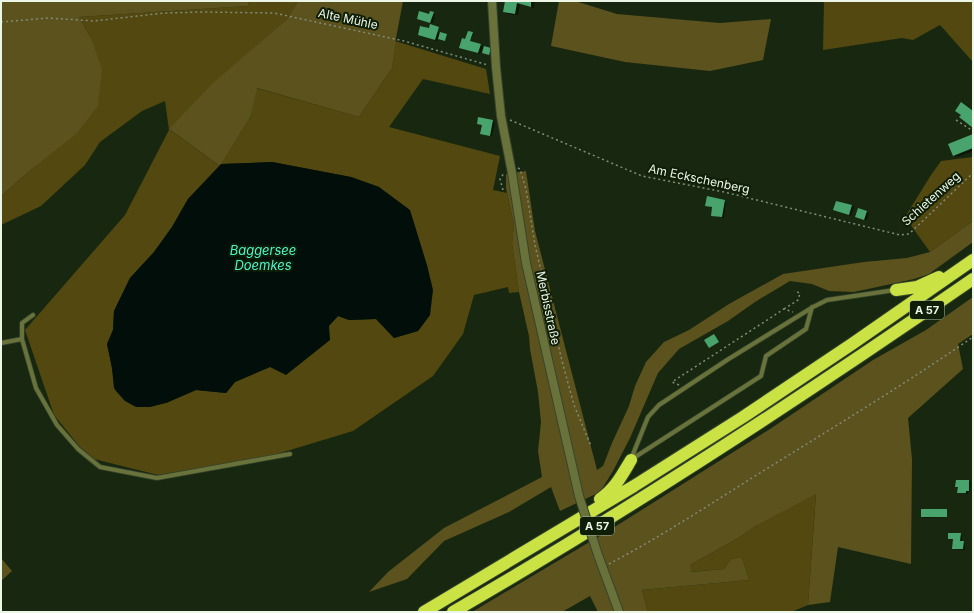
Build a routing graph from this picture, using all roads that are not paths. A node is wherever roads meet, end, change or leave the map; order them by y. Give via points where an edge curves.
1 (492, 1) edge
2 (971, 261) edge
3 (973, 279) edge
4 (896, 290) joint
5 (812, 307) junction
6 (32, 314) dead end
7 (22, 340) junction
8 (1, 343) edge
9 (290, 454) dead end
10 (631, 460) junction
11 (544, 540) junction
12 (424, 612) edge
13 (453, 612) edge
14 (619, 612) edge

1 - 14 street, Merbisstraße, bridge via 501,116 526,263 579,496
2 - 4 highway via 917,287
2 - 11 highway, A 57 via 743,417
3 - 13 highway, A 57 via 738,437 612,517
4 - 5 lane via 827,300
5 - 10 lane via 659,405 648,417
5 - 10 lane via 806,329 766,356 761,376
6 - 7 lane via 22,323
7 - 8 lane
7 - 9 lane via 36,388 57,425 78,449 100,467 157,478
10 - 11 highway via 609,493
11 - 12 highway, A 57

